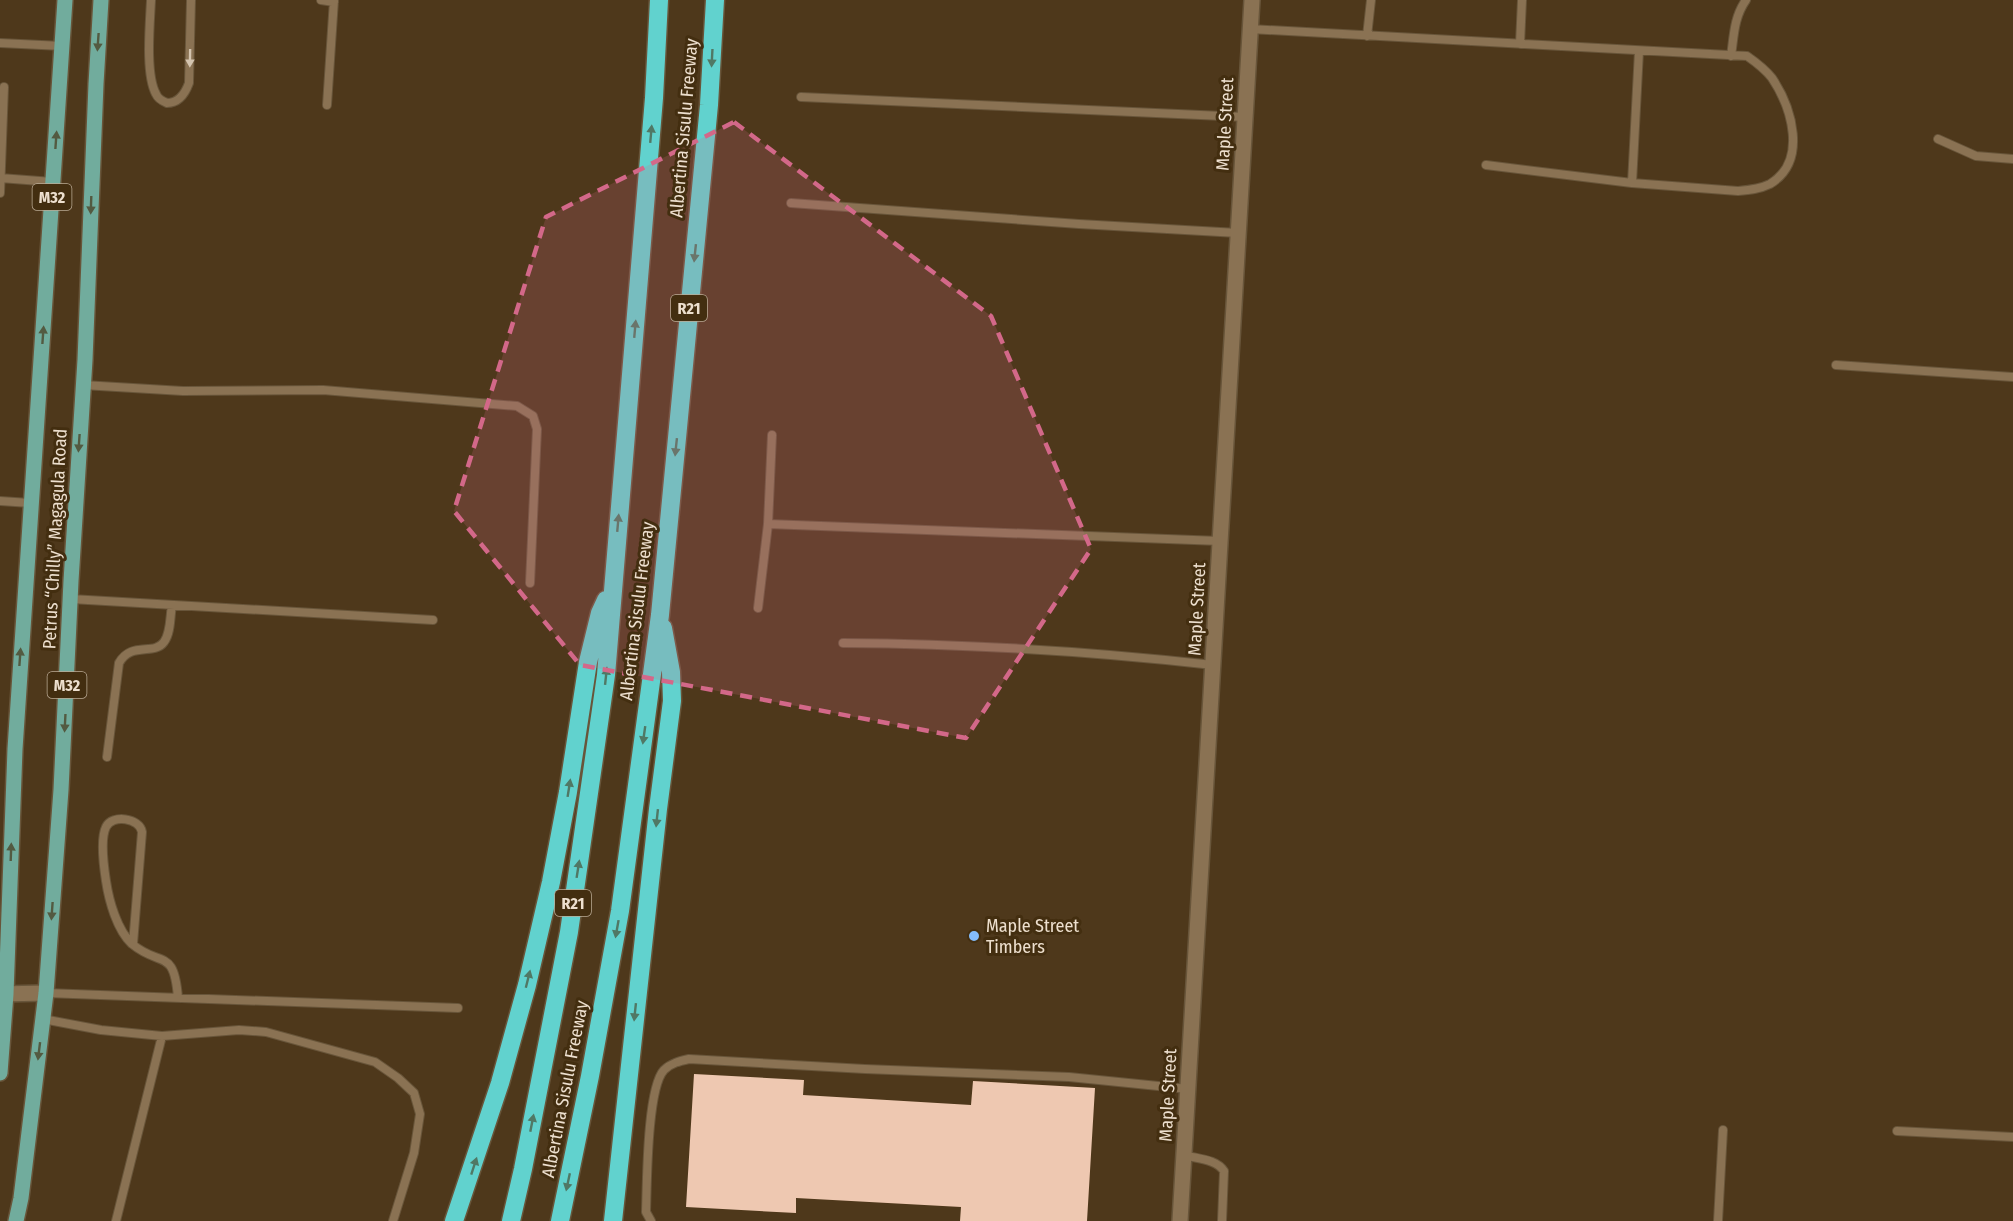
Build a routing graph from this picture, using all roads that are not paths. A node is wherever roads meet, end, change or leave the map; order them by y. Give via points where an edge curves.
1 (65, 0) edge
2 (101, 0) edge
3 (151, 0) edge
4 (191, 0) edge
5 (321, 0) edge
6 (659, 0) edge
7 (715, 0) edge
8 (1252, 0) edge
9 (1371, 0) edge
10 (1522, 0) edge
11 (1746, 0) edge
12 (334, 1) edge
13 (1250, 29) junction
14 (1367, 36) junction
15 (0, 43) edge
16 (1520, 44) junction
17 (62, 46) junction
18 (1639, 51) junction
19 (1731, 56) junction
20 (4, 87) dead end
21 (801, 97) dead end
22 (327, 105) dead end
23 (1245, 117) junction
24 (1938, 139) dead end
25 (2013, 159) edge
26 (1486, 165) dead end
27 (0, 178) edge
28 (53, 182) junction
29 (1632, 183) junction
30 (0, 193) edge
31 (790, 203) dead end
32 (1238, 233) junction
33 (1836, 365) dead end
34 (2013, 377) edge
35 (83, 385) junction
36 (772, 435) dead end
37 (0, 501) edge
38 (30, 503) junction
39 (768, 524) junction
40 (1220, 541) junction
41 (614, 581) junction
42 (530, 583) dead end
43 (71, 599) junction
44 (172, 605) junction
45 (758, 608) dead end
46 (660, 615) junction
47 (433, 620) dead end
48 (843, 643) dead end
49 (1213, 665) junction
50 (107, 757) dead end
51 (133, 944) junction
52 (46, 993) junction
53 (3, 994) edge
54 (178, 998) junction
55 (458, 1008) dead end
56 (43, 1019) junction
57 (162, 1036) junction
58 (0, 1073) edge
59 (1188, 1089) junction
60 (1723, 1130) dead end
61 (1897, 1131) dead end
62 (2013, 1137) edge
63 (1184, 1155) junction
64 (18, 1221) edge
65 (116, 1221) edge
66 (393, 1221) edge
67 (454, 1221) edge
68 (511, 1221) edge
69 (560, 1221) edge
70 (613, 1221) edge
71 (651, 1221) edge
72 (1180, 1221) edge
73 (1222, 1221) edge
74 (1718, 1221) edge

1 - 17 main road, Petrus “Chilly” Magagula Road / M32
2 -> 35 main road, Petrus “Chilly” Magagula Road / M32
4 -> 3 lane via 189,83 183,95 171,103 156,95 152,83
5 - 12 lane
41 -> 6 highway, Albertina Sisulu Freeway / R21
7 -> 46 highway, Albertina Sisulu Freeway / R21 via 709,105
8 - 13 street, Maple Street
9 - 14 lane
10 - 16 lane
11 - 19 lane via 1735,23
12 - 22 lane
13 - 14 lane
13 - 23 street, Maple Street
14 - 16 lane
15 - 17 lane
16 - 18 lane
28 -> 17 main road, Petrus “Chilly” Magagula Road / M32
18 - 19 lane
18 - 29 lane
19 - 29 lane via 1747,56 1760,65 1788,110 1793,144 1782,173 1770,184 1738,192
20 - 27 lane
21 - 23 lane
23 - 32 street, Maple Street
24 - 25 lane via 1976,156
26 - 29 lane
27 - 28 lane
27 - 30 lane
38 -> 28 main road, Petrus “Chilly” Magagula Road / M32
31 - 32 lane
32 - 40 street, Maple Street
33 - 34 lane
35 - 42 lane via 183,391 323,390 517,406 533,416 537,429
35 -> 43 main road, Petrus “Chilly” Magagula Road / M32
36 - 39 lane
37 - 38 lane
53 -> 38 main road, Petrus “Chilly” Magagula Road / M32
39 - 40 lane
39 - 45 lane
40 - 49 street, Maple Street
67 -> 41 highway via 500,1083 527,985 568,792 588,662 600,613
68 -> 41 highway, Albertina Sisulu Freeway / R21 via 569,932 606,675
43 - 44 lane
43 -> 52 main road, Petrus “Chilly” Magagula Road / M32
44 - 47 lane
44 - 50 lane via 165,641 160,647 130,651 119,663
46 -> 69 highway, Albertina Sisulu Freeway / R21 via 620,911
46 -> 70 highway via 671,672 672,701
48 - 49 lane via 971,645 1131,655
49 - 59 street, Maple Street
51 - 51 lane via 120,927 106,882 103,837 108,823 114,820 138,823 142,832
51 - 54 lane via 171,965
52 - 53 street
52 - 54 lane
52 - 56 main road, Petrus “Chilly” Magagula Road / M32
53 - 58 main road, Petrus “Chilly” Magagula Road / M32
54 - 55 lane
56 - 57 lane
56 -> 64 main road, Petrus “Chilly” Magagula Road / M32
57 - 65 lane
57 - 66 lane via 239,1030 266,1032 375,1062 398,1078 414,1093 420,1114 414,1153
59 - 63 street, Maple Street
59 - 71 lane via 1069,1077 689,1059 662,1072 655,1093 646,1212
60 - 74 lane
61 - 62 lane
63 - 72 street, Maple Street
63 - 73 lane via 1223,1168

